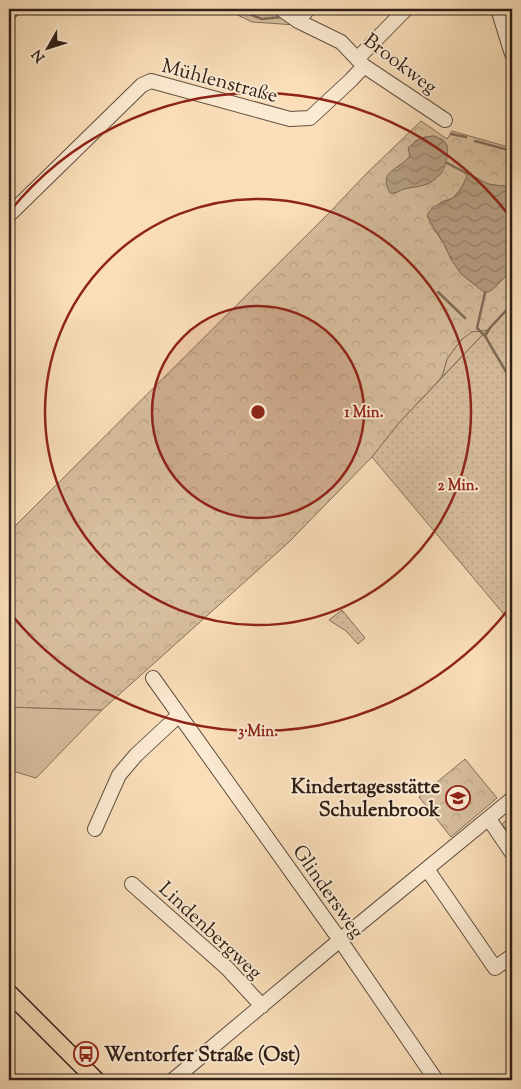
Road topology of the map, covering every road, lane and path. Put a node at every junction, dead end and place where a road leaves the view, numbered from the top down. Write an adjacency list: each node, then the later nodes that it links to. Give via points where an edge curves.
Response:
1 (12, 9): 6 (street)
2 (281, 9): 7 (street, Brookweg)
3 (308, 9): 7 (street)
4 (406, 9): 9 (street)
5 (498, 9): 8 (street)
6 (9, 12)
7 (298, 21): 9 (street, Brookweg, via 341,42)
8 (512, 54)
9 (360, 63): 10 (street, Brookweg); 11 (street, Mühlenstraße, via 351,80 310,118 290,119 151,81 142,85)
10 (445, 120)
11 (9, 215)
12 (154, 678): 13 (street, Glindersweg)
13 (179, 715): 16 (street, via 136,755 120,775); 20 (street, Glindersweg)
14 (512, 799): 15 (street)
15 (489, 819): 17 (street); 18 (street)
16 (95, 829)
17 (512, 853)
18 (427, 869): 20 (street); 21 (street, via 495,968)
19 (132, 884): 23 (street, Lindenbergweg, via 227,968)
20 (340, 940): 23 (street); 26 (street, Glindersweg)
21 (512, 956)
22 (9, 993): 24 (main road)
23 (262, 1006): 25 (street)
24 (96, 1080)
25 (173, 1080)
26 (436, 1080)

